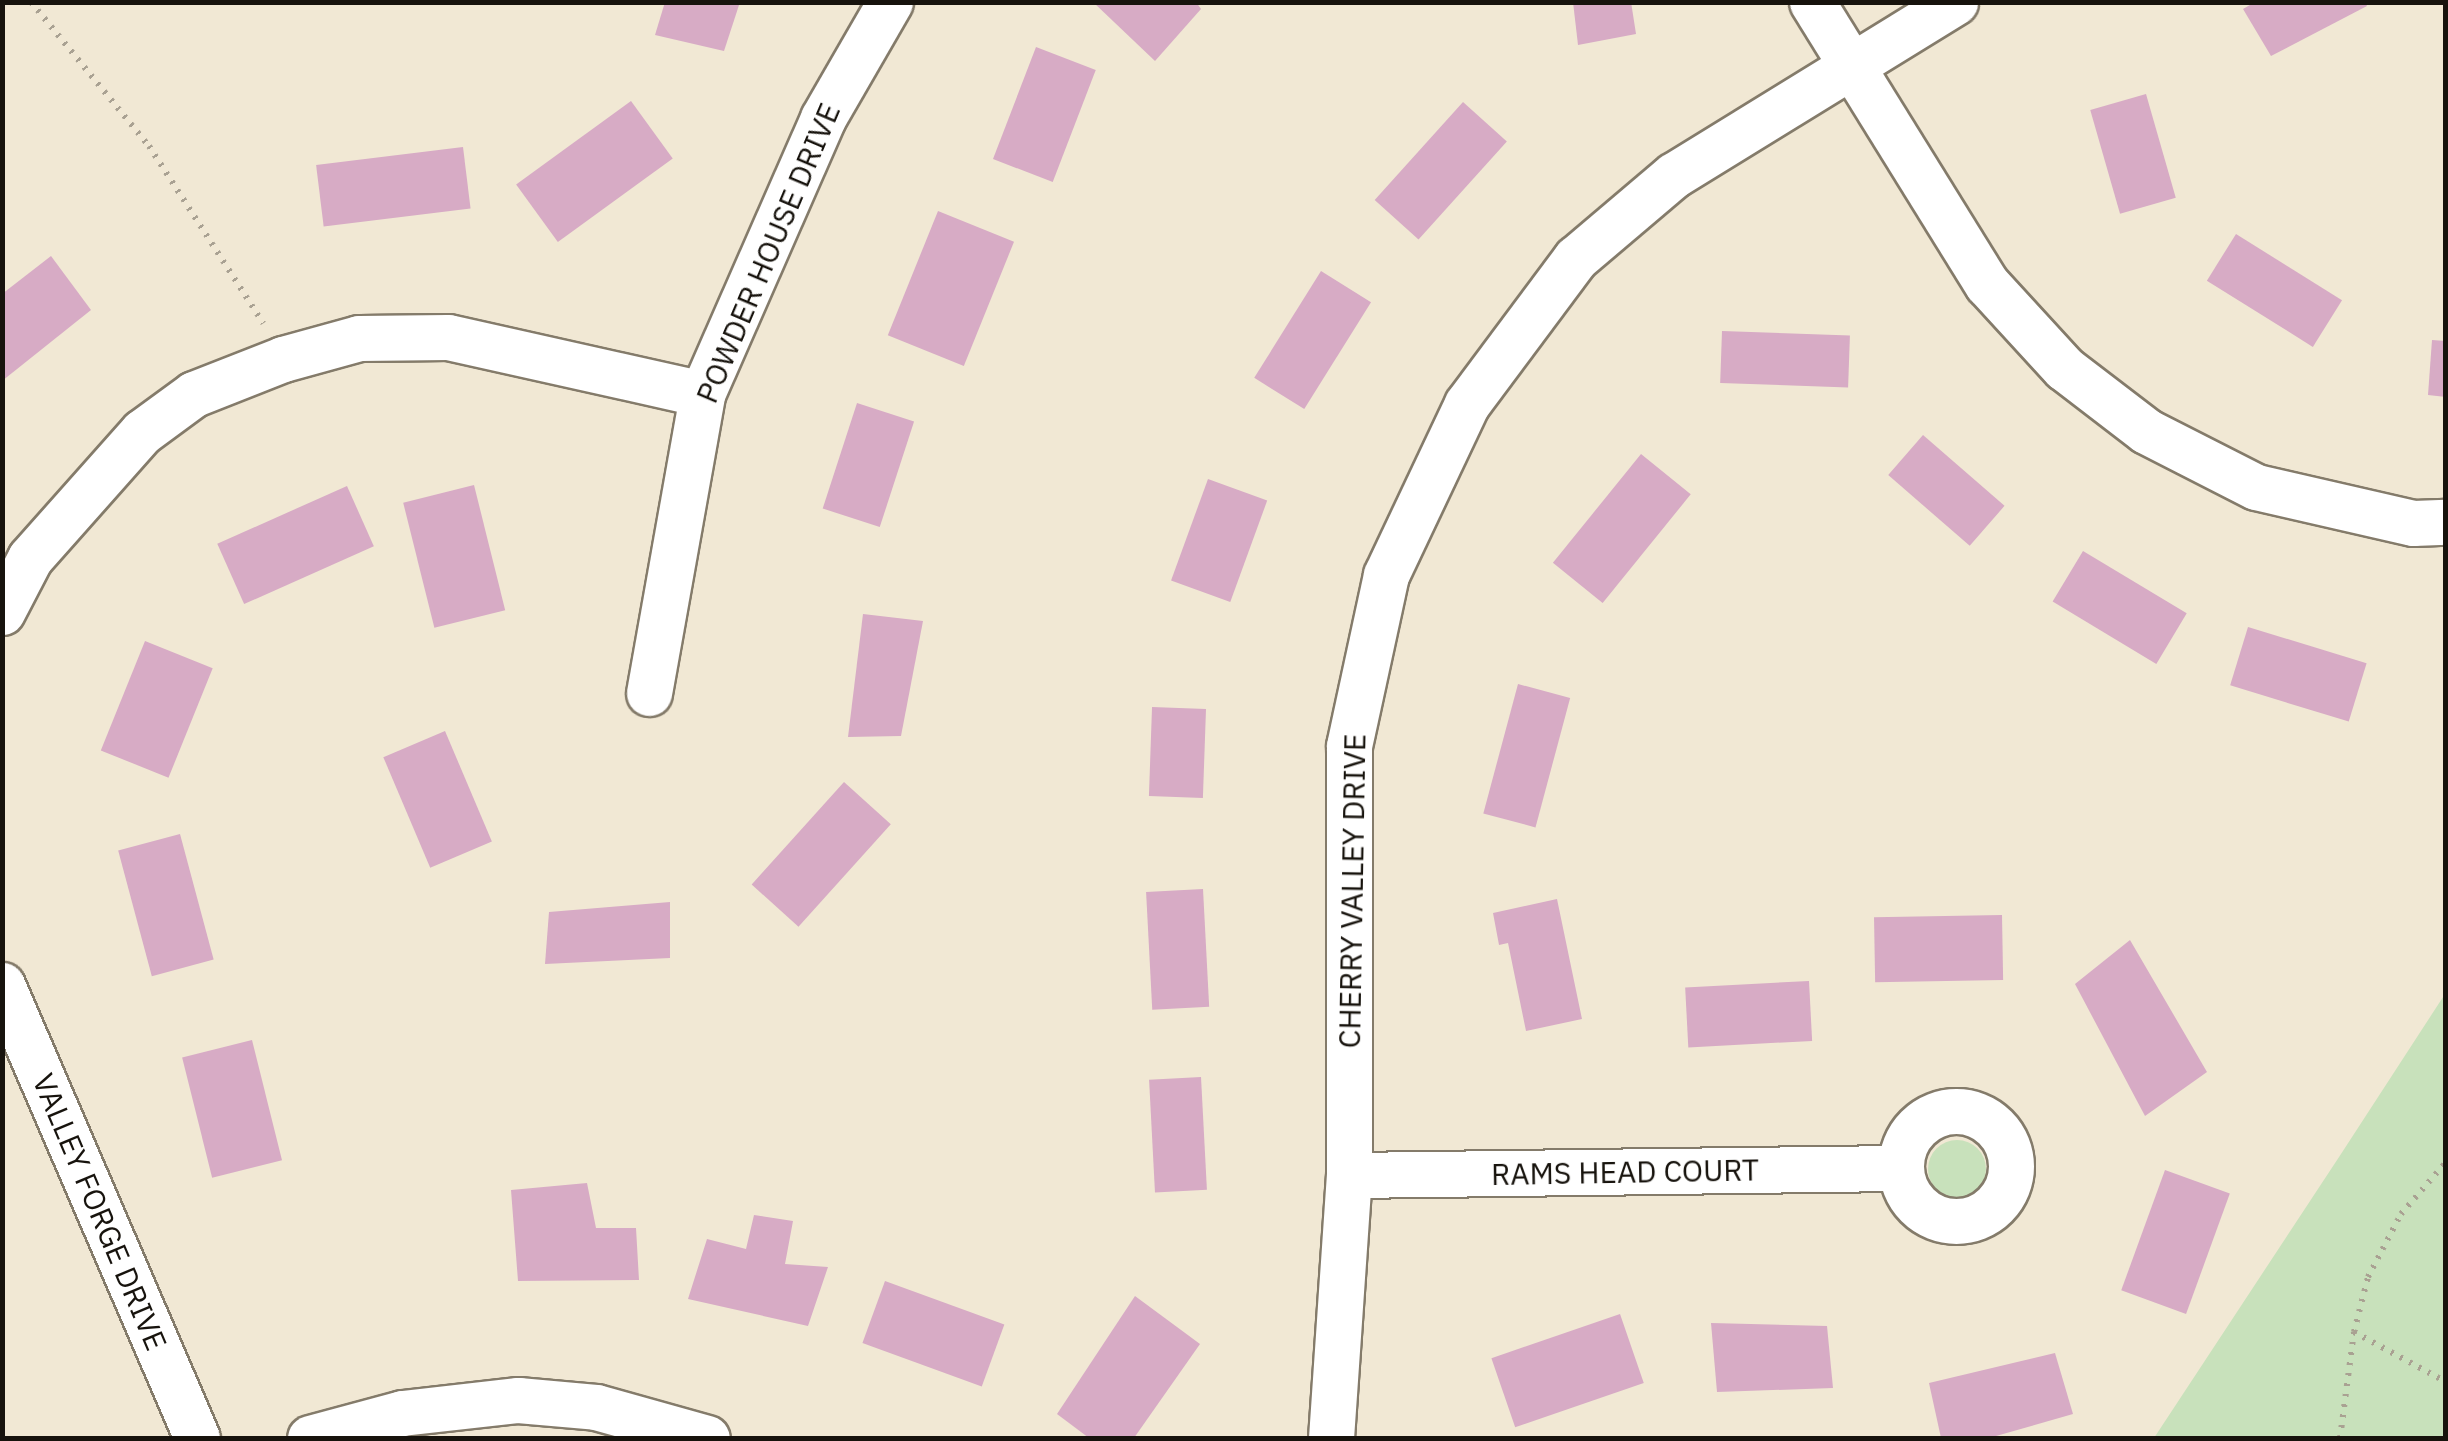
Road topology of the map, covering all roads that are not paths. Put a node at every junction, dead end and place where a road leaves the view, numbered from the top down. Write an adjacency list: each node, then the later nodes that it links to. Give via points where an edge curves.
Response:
1 (890, 2): 5 (street, POWDER HOUSE DRIVE, via 823,118)
2 (1812, 2): 4 (street)
3 (1955, 2): 4 (street, CHERRY VALLEY DRIVE)
4 (1850, 65): 6 (street, via 1987,284 2064,368 2132,421 2256,487 2413,523); 11 (street, CHERRY VALLEY DRIVE, via 1674,175 1576,258 1467,404 1386,575 1349,746)
5 (702, 394): 7 (street, via 448,336 359,338 283,359 194,394 142,432 30,558); 8 (street, POWDER HOUSE DRIVE)
6 (2446, 522)
7 (2, 612)
8 (649, 694)
9 (2, 985): 12 (street, VALLEY FORGE DRIVE)
10 (1901, 1168): 11 (street, RAMS HEAD COURT)
11 (1349, 1175): 15 (street, CHERRY VALLEY DRIVE)
12 (197, 1438)
13 (310, 1438): 14 (street, via 402,1413 518,1400 596,1406)
14 (707, 1438)
15 (1331, 1438)

